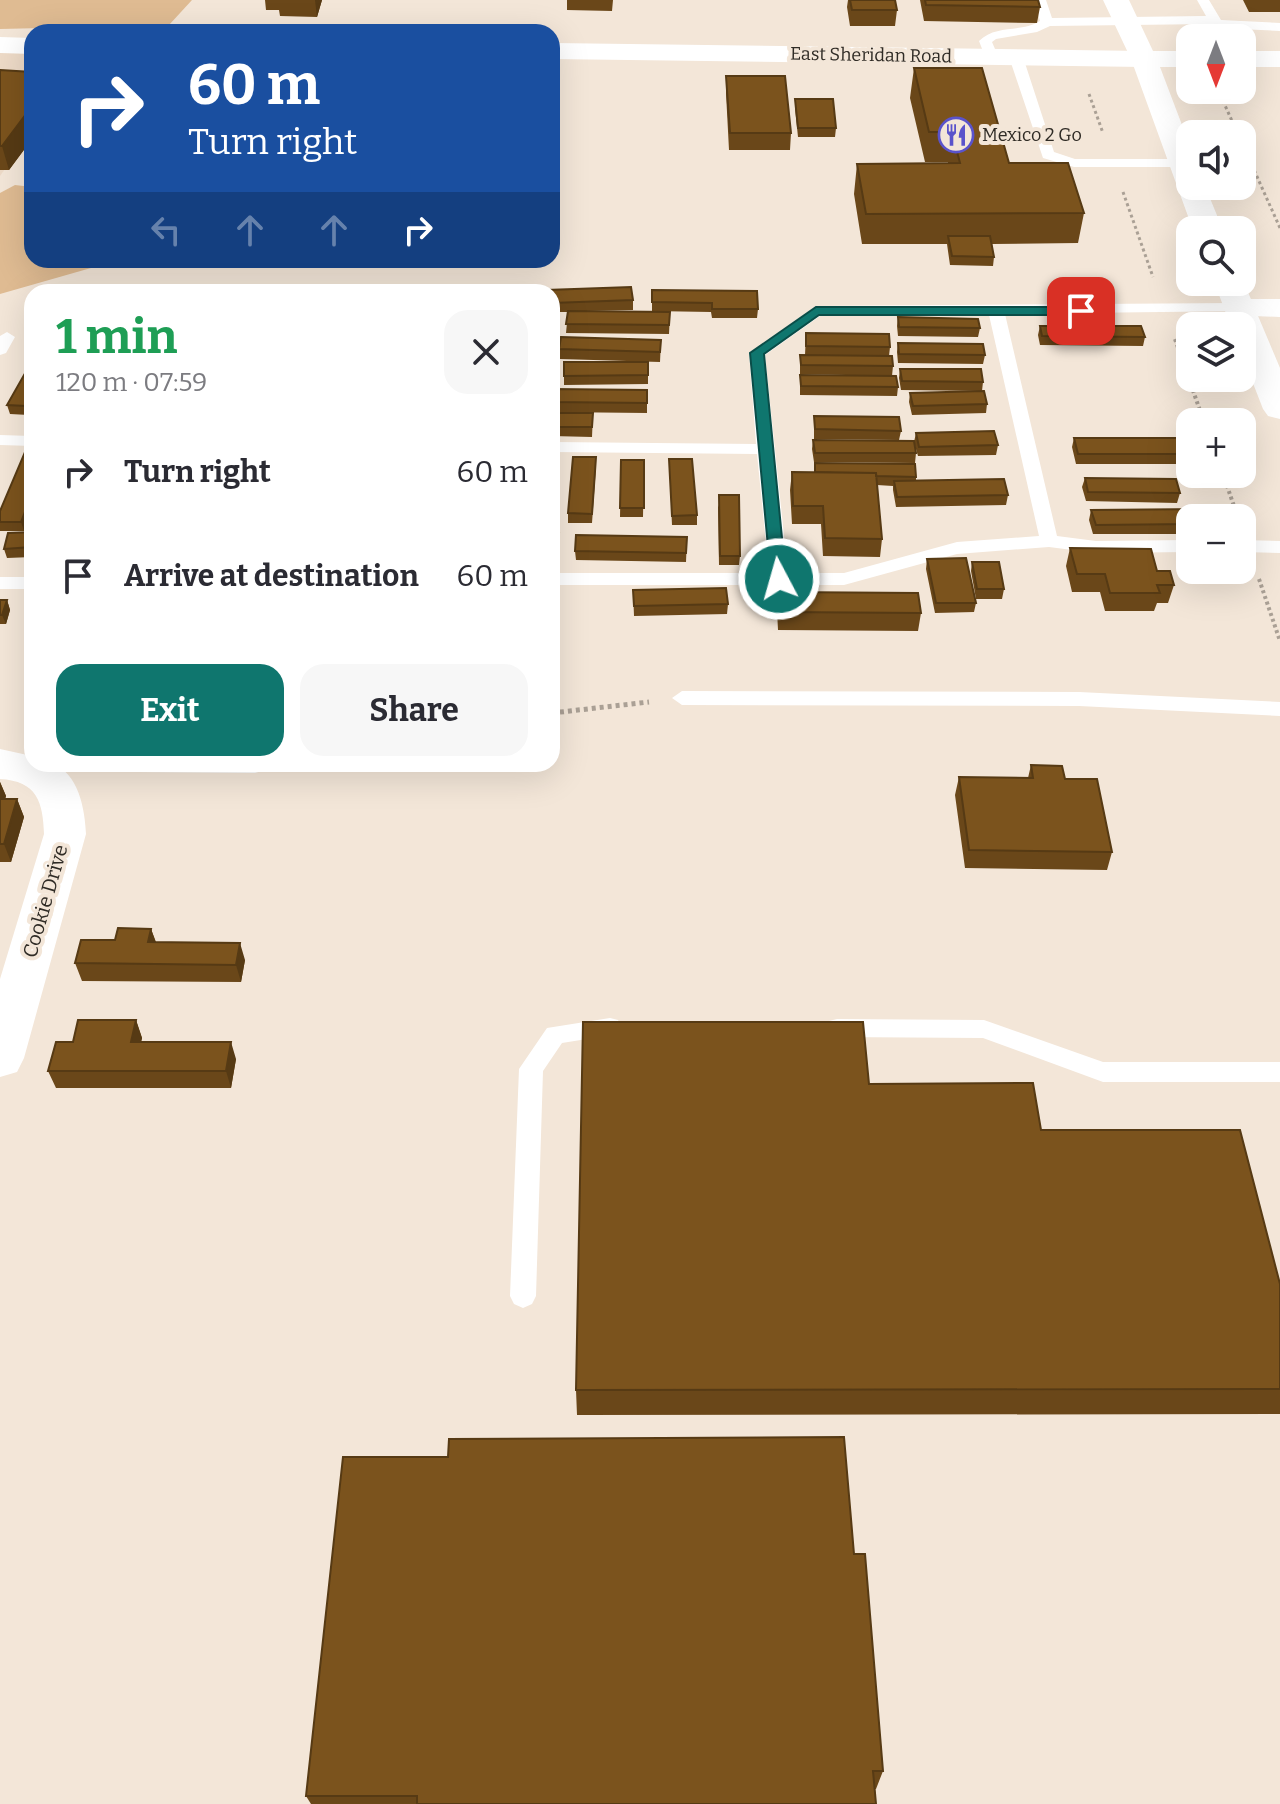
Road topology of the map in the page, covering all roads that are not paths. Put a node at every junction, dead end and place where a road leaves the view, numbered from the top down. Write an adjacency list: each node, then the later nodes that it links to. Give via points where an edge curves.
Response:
1 (1040, 0): 5 (lane)
2 (1203, 0): 4 (lane)
3 (1120, 9): 4 (lane); 5 (lane); 11 (street)
4 (1212, 20): 6 (lane, via 1230,26)
5 (1047, 22): 10 (lane, via 1040,29 991,35 985,41)
6 (1280, 27)
7 (0, 45): 8 (street)
8 (24, 46)
9 (560, 51): 10 (street, East Sheridan Road)
10 (1003, 56): 11 (street, East Sheridan Road); 16 (lane, via 1048,155)
11 (1144, 59): 12 (street, East Sheridan Road); 15 (street)
12 (1176, 59)
13 (1256, 59): 14 (street)
14 (1280, 59)
15 (1176, 148)
16 (1176, 176)
17 (1229, 296): 21 (lane, via 1165,310)
18 (1234, 296): 22 (street)
19 (1238, 296): 20 (street)
20 (1280, 308)
21 (996, 311): 26 (lane, via 816,311 757,353); 27 (lane)
22 (1280, 409)
23 (0, 440): 24 (lane)
24 (24, 441)
25 (560, 447): 26 (lane)
26 (765, 449): 32 (lane)
27 (1049, 541): 28 (lane, via 1096,547); 32 (lane, via 957,548 844,579)
28 (1176, 546)
29 (1256, 546): 30 (lane)
30 (1280, 547)
31 (560, 579): 32 (lane)
32 (779, 579)
33 (0, 583): 34 (lane)
34 (24, 583)
35 (682, 698): 36 (lane, via 1079,699)
36 (1280, 709)
37 (27, 772): 40 (street, Cookie Drive, via 46,780 64,804 65,834)
38 (635, 1027): 42 (lane, via 555,1035 531,1069)
39 (810, 1028): 41 (lane, via 984,1029 1103,1072)
40 (2, 1046)
41 (1280, 1072)
42 (523, 1296)

